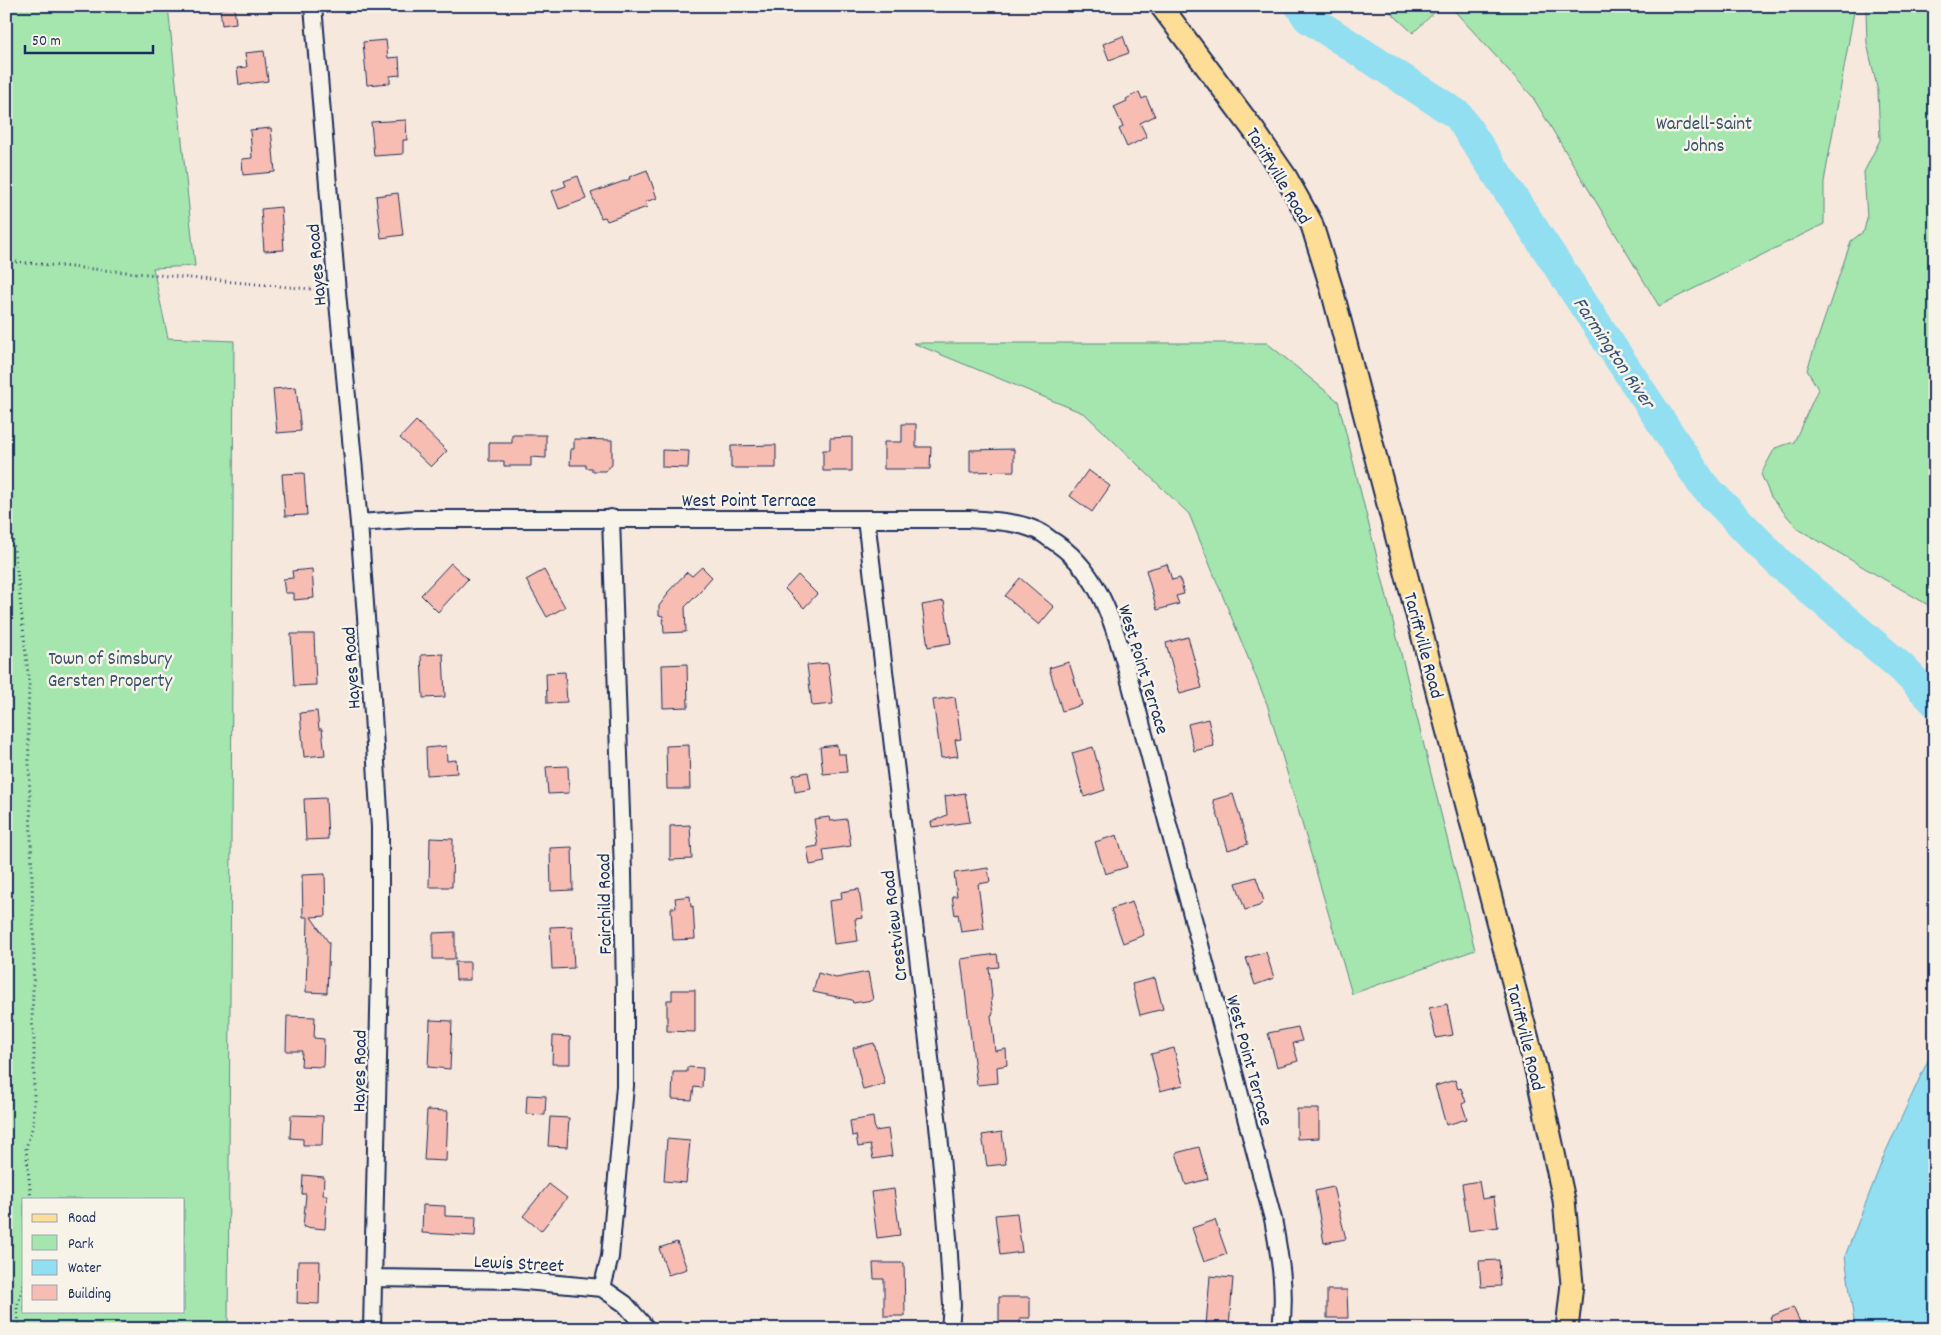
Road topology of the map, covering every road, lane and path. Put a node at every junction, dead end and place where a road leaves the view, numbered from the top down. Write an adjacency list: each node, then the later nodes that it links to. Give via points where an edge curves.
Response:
1 (313, 6): 4 (street, Hayes Road)
2 (1161, 6): 18 (main road, Tariffville Road, via 1250,124 1286,178 1314,230 1536,1070 1564,1200 1572,1284)
3 (6, 261): 4 (path)
4 (337, 292): 8 (street, Hayes Road)
5 (6, 496): 9 (path, via 29,683 34,956 34,1102 33,1125 26,1148)
6 (611, 518): 7 (street, West Point Terrace); 8 (street, West Point Terrace, via 416,519); 11 (street, Fairchild Road, via 623,872 625,1057 610,1257)
7 (866, 519): 16 (street, Crestview Road, via 938,1134 948,1238 952,1305); 17 (street, West Point Terrace, via 969,519 1034,529 1082,564 1099,591 1114,623 1273,1219 1283,1276)
8 (359, 523): 10 (street, Hayes Road, via 380,827)
9 (30, 1198)
10 (374, 1278): 11 (street, Lewis Street, via 514,1280); 14 (street, Hayes Road)
11 (602, 1288): 15 (street, Lewis Street, via 625,1304)
12 (22, 1289): 13 (path, via 17,1308)
13 (18, 1329)
14 (372, 1329)
15 (647, 1329)
16 (950, 1329)
17 (1281, 1329)
18 (1567, 1329)

